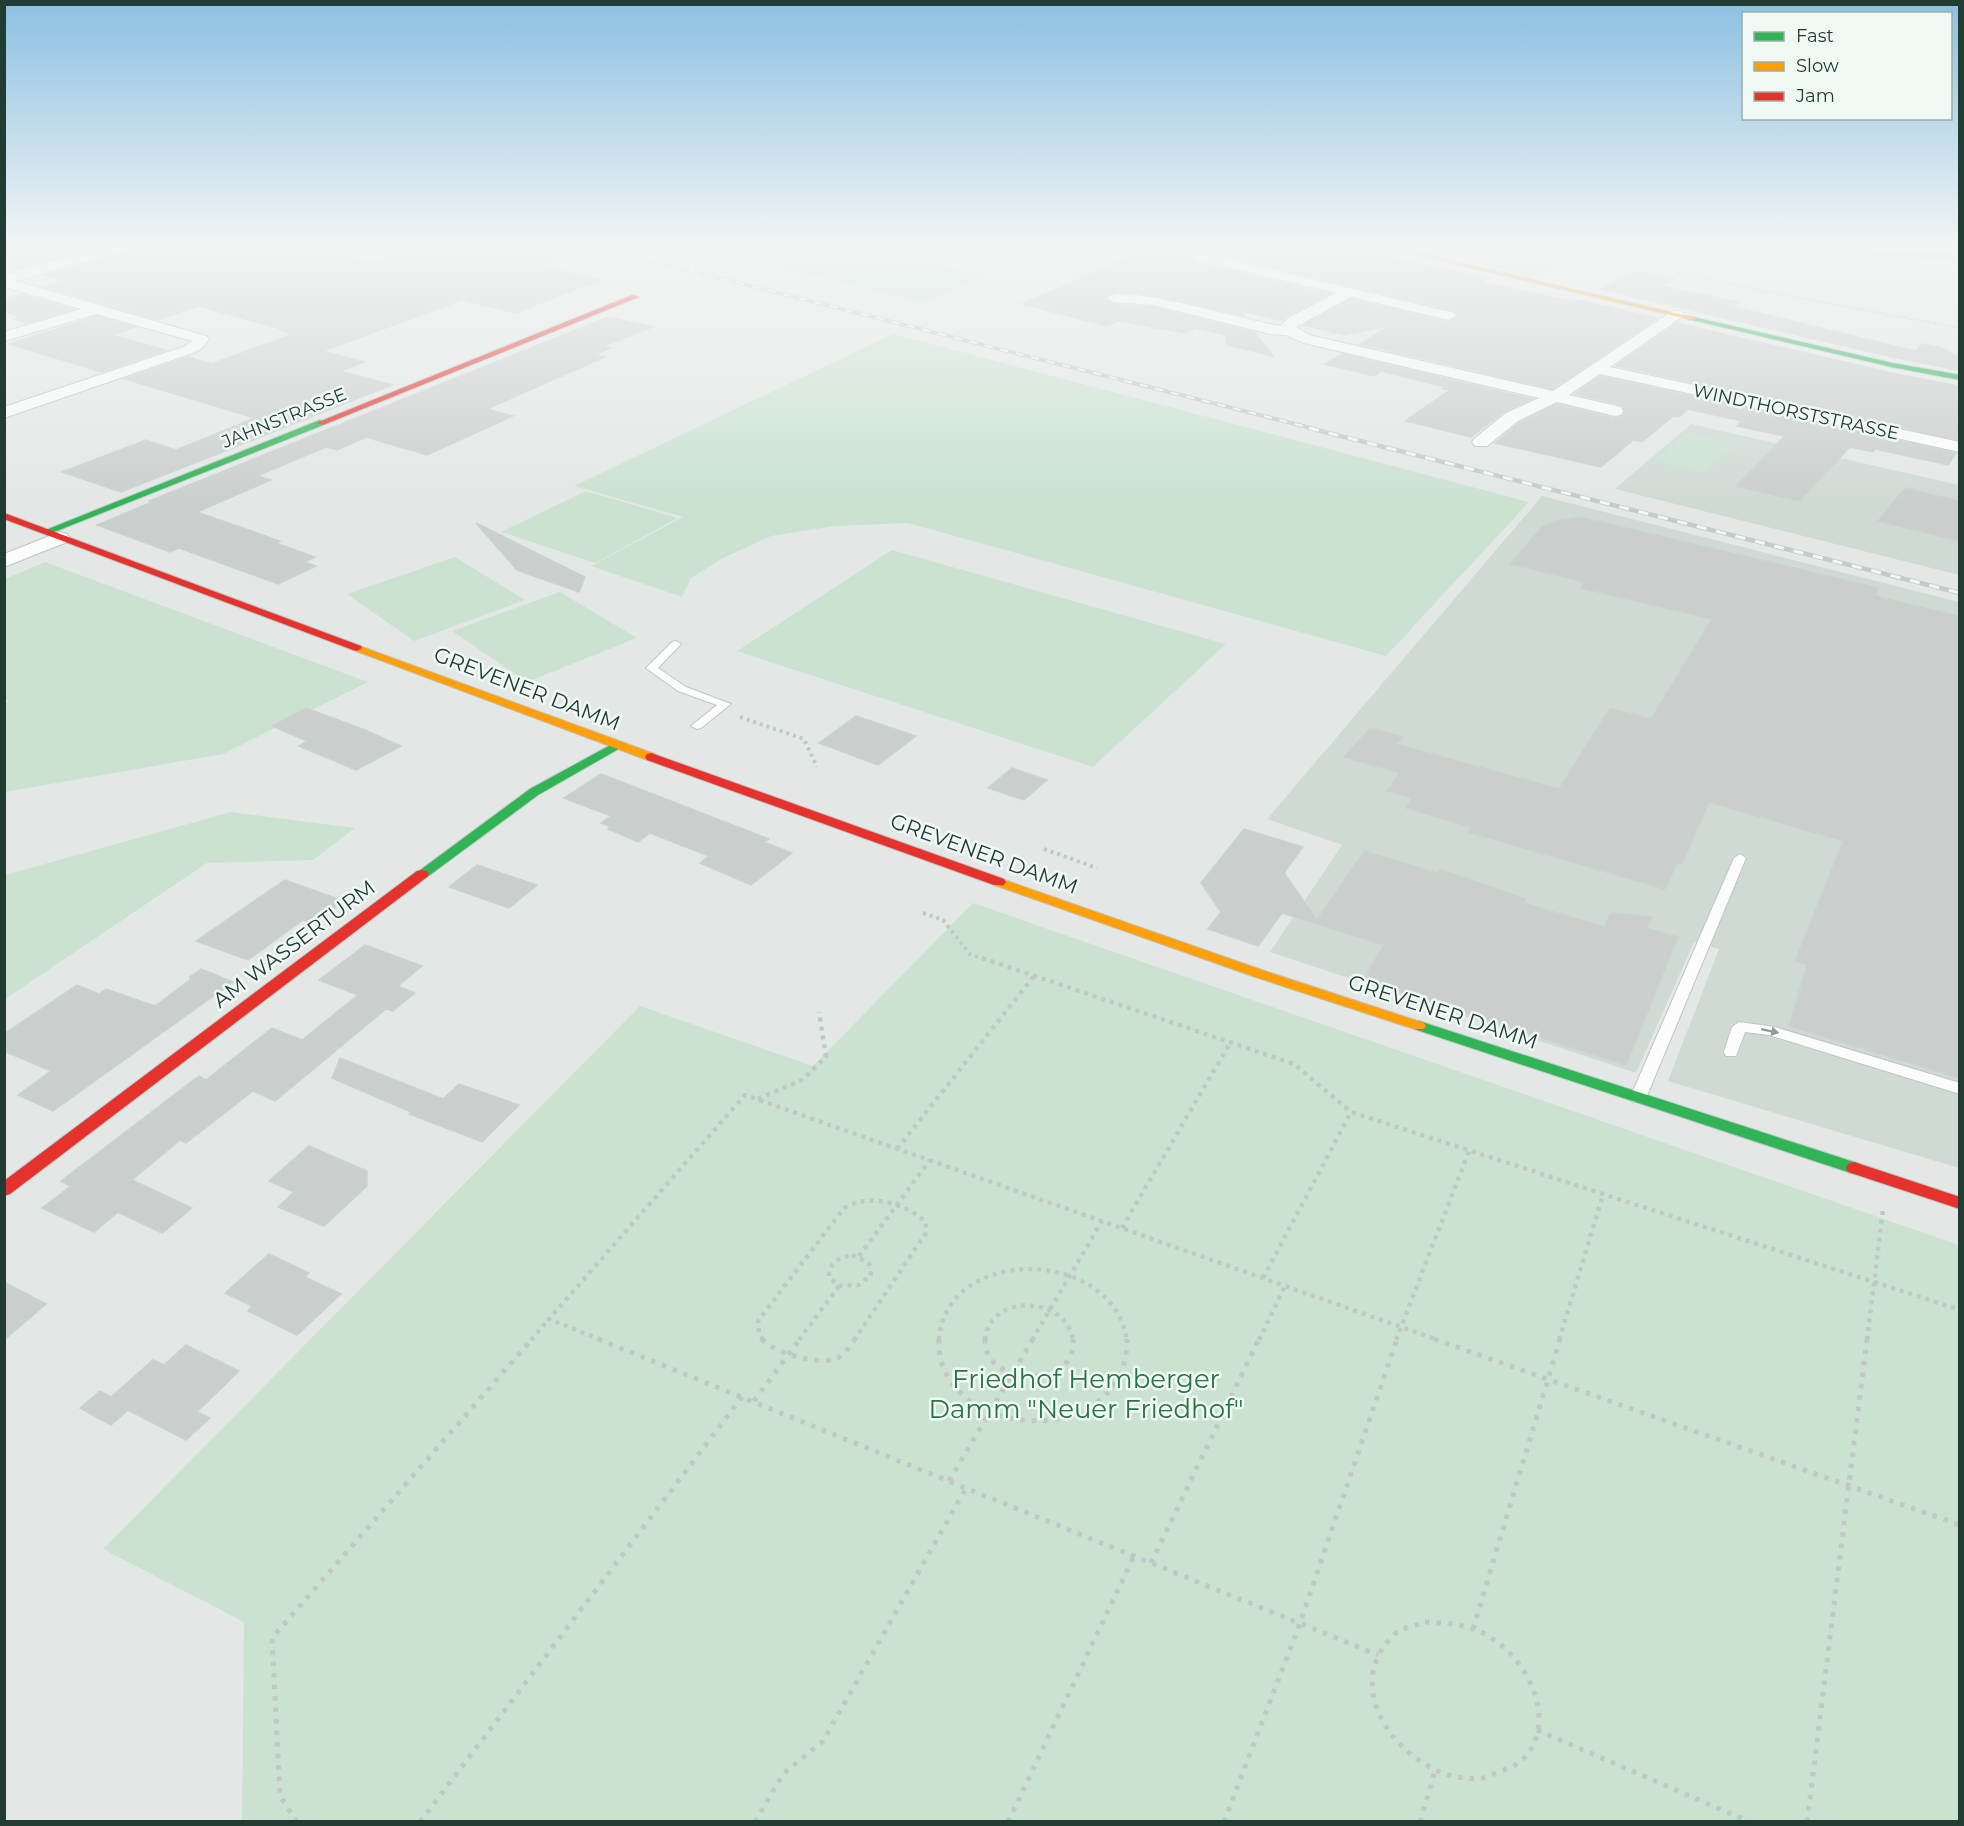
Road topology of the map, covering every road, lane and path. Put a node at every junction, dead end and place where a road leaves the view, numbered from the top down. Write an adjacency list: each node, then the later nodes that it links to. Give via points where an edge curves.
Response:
1 (20, 332): 7 (street)
2 (177, 332): 12 (street, via 201,339 188,350)
3 (549, 332): 16 (street, JAHNSTRASSE)
4 (1292, 332): 10 (street)
5 (1651, 332): 8 (street)
6 (1754, 332): 9 (street)
7 (4, 337)
8 (1598, 369): 10 (street); 14 (street, WINDTHORSTSTRASSE)
9 (1959, 378)
10 (1557, 396): 11 (street); 13 (street, via 1512,417)
11 (1615, 411)
12 (4, 413)
13 (1481, 442)
14 (1959, 447)
15 (4, 516): 16 (street, GREVENER DAMM)
16 (53, 535): 17 (street); 21 (street, GREVENER DAMM)
17 (4, 561)
18 (676, 644): 19 (lane, via 651,668 682,688 725,704)
19 (718, 709): 20 (lane); 22 (path, via 804,739)
20 (697, 726)
21 (618, 745): 32 (street, GREVENER DAMM, via 1260,974); 39 (street, AM WASSERTURM, via 534,792 473,835)
22 (817, 767)
23 (1044, 849): 25 (path)
24 (1740, 858): 32 (lane)
25 (1097, 868)
26 (923, 913): 27 (path, via 943,920 970,954)
27 (1034, 976): 29 (path); 35 (path)
28 (819, 1012): 33 (path, via 826,1057 801,1080)
29 (1230, 1043): 34 (path, via 1294,1064); 44 (path)
30 (1731, 1052): 31 (lane, one-way to 31, via 1739,1027 1770,1030)
31 (1959, 1089)
32 (1638, 1098): 38 (street, GREVENER DAMM)
33 (758, 1099): 35 (path); 53 (path, via 745,1095)
34 (1351, 1113): 36 (path); 47 (path)
35 (897, 1149): 37 (path)
36 (1469, 1151): 40 (path); 54 (path)
37 (930, 1160): 42 (path); 43 (path)
38 (1886, 1180): 41 (street, GREVENER DAMM); 48 (path)
39 (4, 1190)
40 (1603, 1195): 48 (path); 57 (path)
41 (1959, 1203)
42 (897, 1205): 45 (path); 55 (path, via 869,1199 844,1208 758,1321 758,1332 766,1343); 55 (path, via 918,1214 926,1222 926,1233 846,1352 836,1359 819,1360)
43 (1102, 1221): 44 (path); 46 (path)
44 (1122, 1228): 47 (path)
45 (859, 1256): 49 (path, via 843,1256 831,1265 829,1277); 49 (path, via 871,1265 870,1278 856,1287)
46 (1070, 1275): 51 (path); 60 (path, via 1034,1268 998,1273 967,1288 946,1312 937,1339 942,1368 960,1394); 60 (path, via 1101,1292 1122,1317 1129,1346 1122,1376 1100,1401 1066,1418 1028,1422)
47 (1263, 1278): 50 (path)
48 (1874, 1283): 52 (path); 62 (path)
49 (838, 1286): 55 (path)
50 (1285, 1286): 54 (path); 66 (path)
51 (1050, 1309): 56 (path); 56 (path, via 1065,1319 1073,1333 1074,1349 1066,1363 1051,1373 1032,1377); 56 (path, via 1016,1306 1000,1312 989,1323 985,1347 999,1367)
52 (1959, 1310)
53 (549, 1319): 58 (path); 72 (path, via 272,1638 280,1796)
54 (1401, 1327): 57 (path); 67 (path)
55 (789, 1353): 59 (path)
56 (1012, 1374): 60 (path)
57 (1548, 1380): 62 (path); 68 (path)
58 (742, 1397): 59 (path); 73 (path)
59 (754, 1402): 61 (path)
60 (989, 1413): 61 (path)
61 (949, 1481): 63 (path)
62 (1848, 1486): 64 (path); 79 (path)
63 (966, 1488): 65 (path); 74 (path, via 824,1741 783,1774)
64 (1959, 1525)
65 (1134, 1556): 66 (path); 75 (path)
66 (1151, 1563): 67 (path)
67 (1300, 1623): 69 (path); 76 (path)
68 (1473, 1629): 69 (path, via 1457,1623 1425,1622 1397,1633); 70 (path, via 1489,1636 1516,1658 1534,1688 1540,1720)
69 (1378, 1654): 71 (path, via 1371,1685 1379,1719 1402,1749)
70 (1537, 1730): 71 (path, via 1533,1745 1518,1765 1494,1777 1465,1780); 78 (path)
71 (1435, 1771): 77 (path)
72 (297, 1821)
73 (420, 1821)
74 (755, 1821)
75 (1008, 1821)
76 (1224, 1821)
77 (1420, 1821)
78 (1750, 1821)
79 (1807, 1821)

